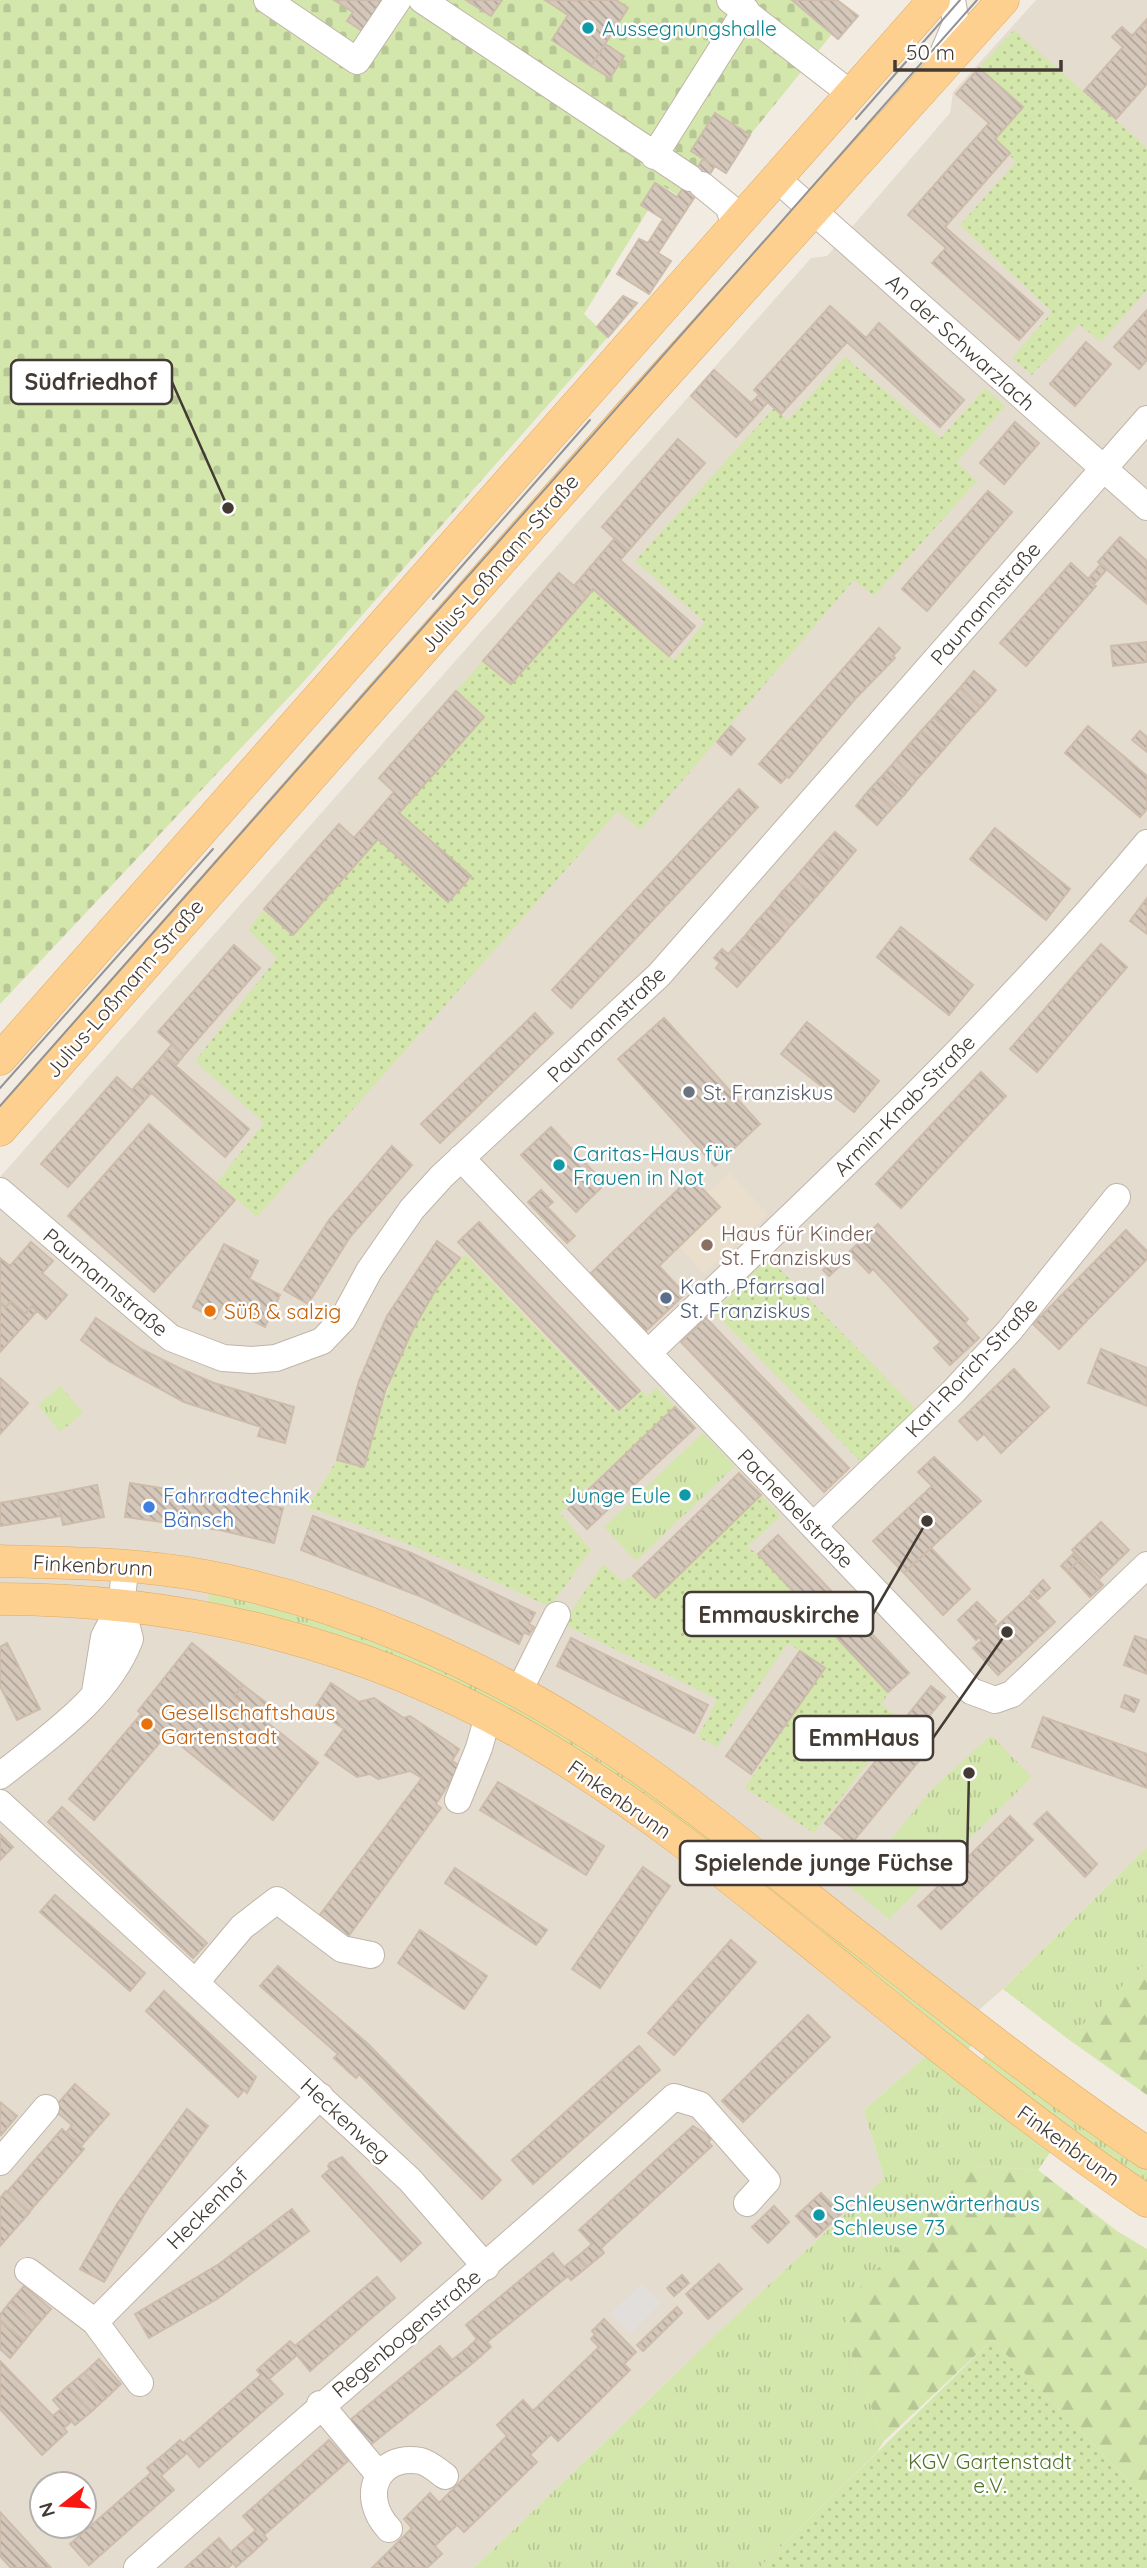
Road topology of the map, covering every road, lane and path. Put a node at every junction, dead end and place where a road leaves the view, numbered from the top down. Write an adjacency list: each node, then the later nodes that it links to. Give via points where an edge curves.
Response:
1 (267, 0): 2 (street, via 357,61)
2 (398, 0)
3 (422, 0): 9 (street)
4 (1003, 0): 7 (main road, Julius-Loßmann-Straße)
5 (934, 2): 7 (street, via 956,23); 8 (main road)
6 (738, 5): 8 (street); 9 (street)
7 (929, 84): 11 (main road, Julius-Loßmann-Straße)
8 (851, 94): 10 (main road)
9 (654, 156): 12 (street, via 729,207)
10 (776, 178): 11 (street, An der Schwarzlach); 12 (main road)
11 (814, 212): 14 (street, An der Schwarzlach); 18 (main road, Julius-Loßmann-Straße, via 629,415)
12 (734, 225): 17 (main road)
13 (1147, 419): 14 (street, Paumannstraße)
14 (1103, 468): 15 (street, An der Schwarzlach); 19 (street, Paumannstraße, via 659,975)
15 (1147, 506)
16 (1147, 843): 22 (street, Armin-Knab-Straße, via 978,1032)
17 (0, 1059)
18 (0, 1130)
19 (461, 1158): 20 (street, Paumannstraße, via 412,1209 343,1319 322,1341 276,1358 223,1358 172,1338); 22 (street, Pachelbelstraße)
20 (0, 1191)
21 (1117, 1197): 23 (street, Karl-Rorich-Straße, via 971,1373)
22 (648, 1353): 23 (street, Pachelbelstraße)
23 (813, 1526): 25 (street, Pachelbelstraße, via 971,1691 995,1700 1012,1694)
24 (0, 1561): 26 (main road, Finkenbrunn)
25 (1147, 1564)
26 (126, 1566): 28 (street); 30 (main road, Finkenbrunn, via 206,1576 333,1611 434,1651)
27 (0, 1599): 28 (main road, Finkenbrunn)
28 (121, 1604): 31 (main road, Finkenbrunn, via 223,1620 304,1641 412,1680); 32 (street, via 130,1639 117,1667 81,1711)
29 (557, 1615): 30 (street)
30 (518, 1693): 39 (main road, Finkenbrunn, via 595,1737 671,1791 988,2039)
31 (488, 1716): 33 (street); 41 (main road, Finkenbrunn, via 559,1756 650,1818 975,2075)
32 (0, 1776)
33 (458, 1800)
34 (0, 1803): 36 (street, Heckenweg)
35 (372, 1955): 36 (street, via 342,1949 277,1900 242,1927)
36 (197, 1982): 37 (street, Heckenweg)
37 (320, 2096): 43 (street, Heckenweg, via 410,2180); 45 (street, Heckenhof)
38 (46, 2108): 40 (street)
39 (1147, 2153)
40 (1, 2160)
41 (1147, 2201)
42 (747, 2203): 43 (street, Regenbogenstraße, via 767,2181 700,2105 674,2097)
43 (486, 2267): 47 (street, Regenbogenstraße)
44 (28, 2271): 45 (street)
45 (95, 2322): 46 (street)
46 (140, 2383)
47 (320, 2404): 48 (street); 51 (street, Regenbogenstraße)
48 (379, 2475): 49 (street, via 399,2461 423,2461); 50 (street, via 371,2496 376,2515)
49 (444, 2476)
50 (389, 2529)
51 (137, 2568)

